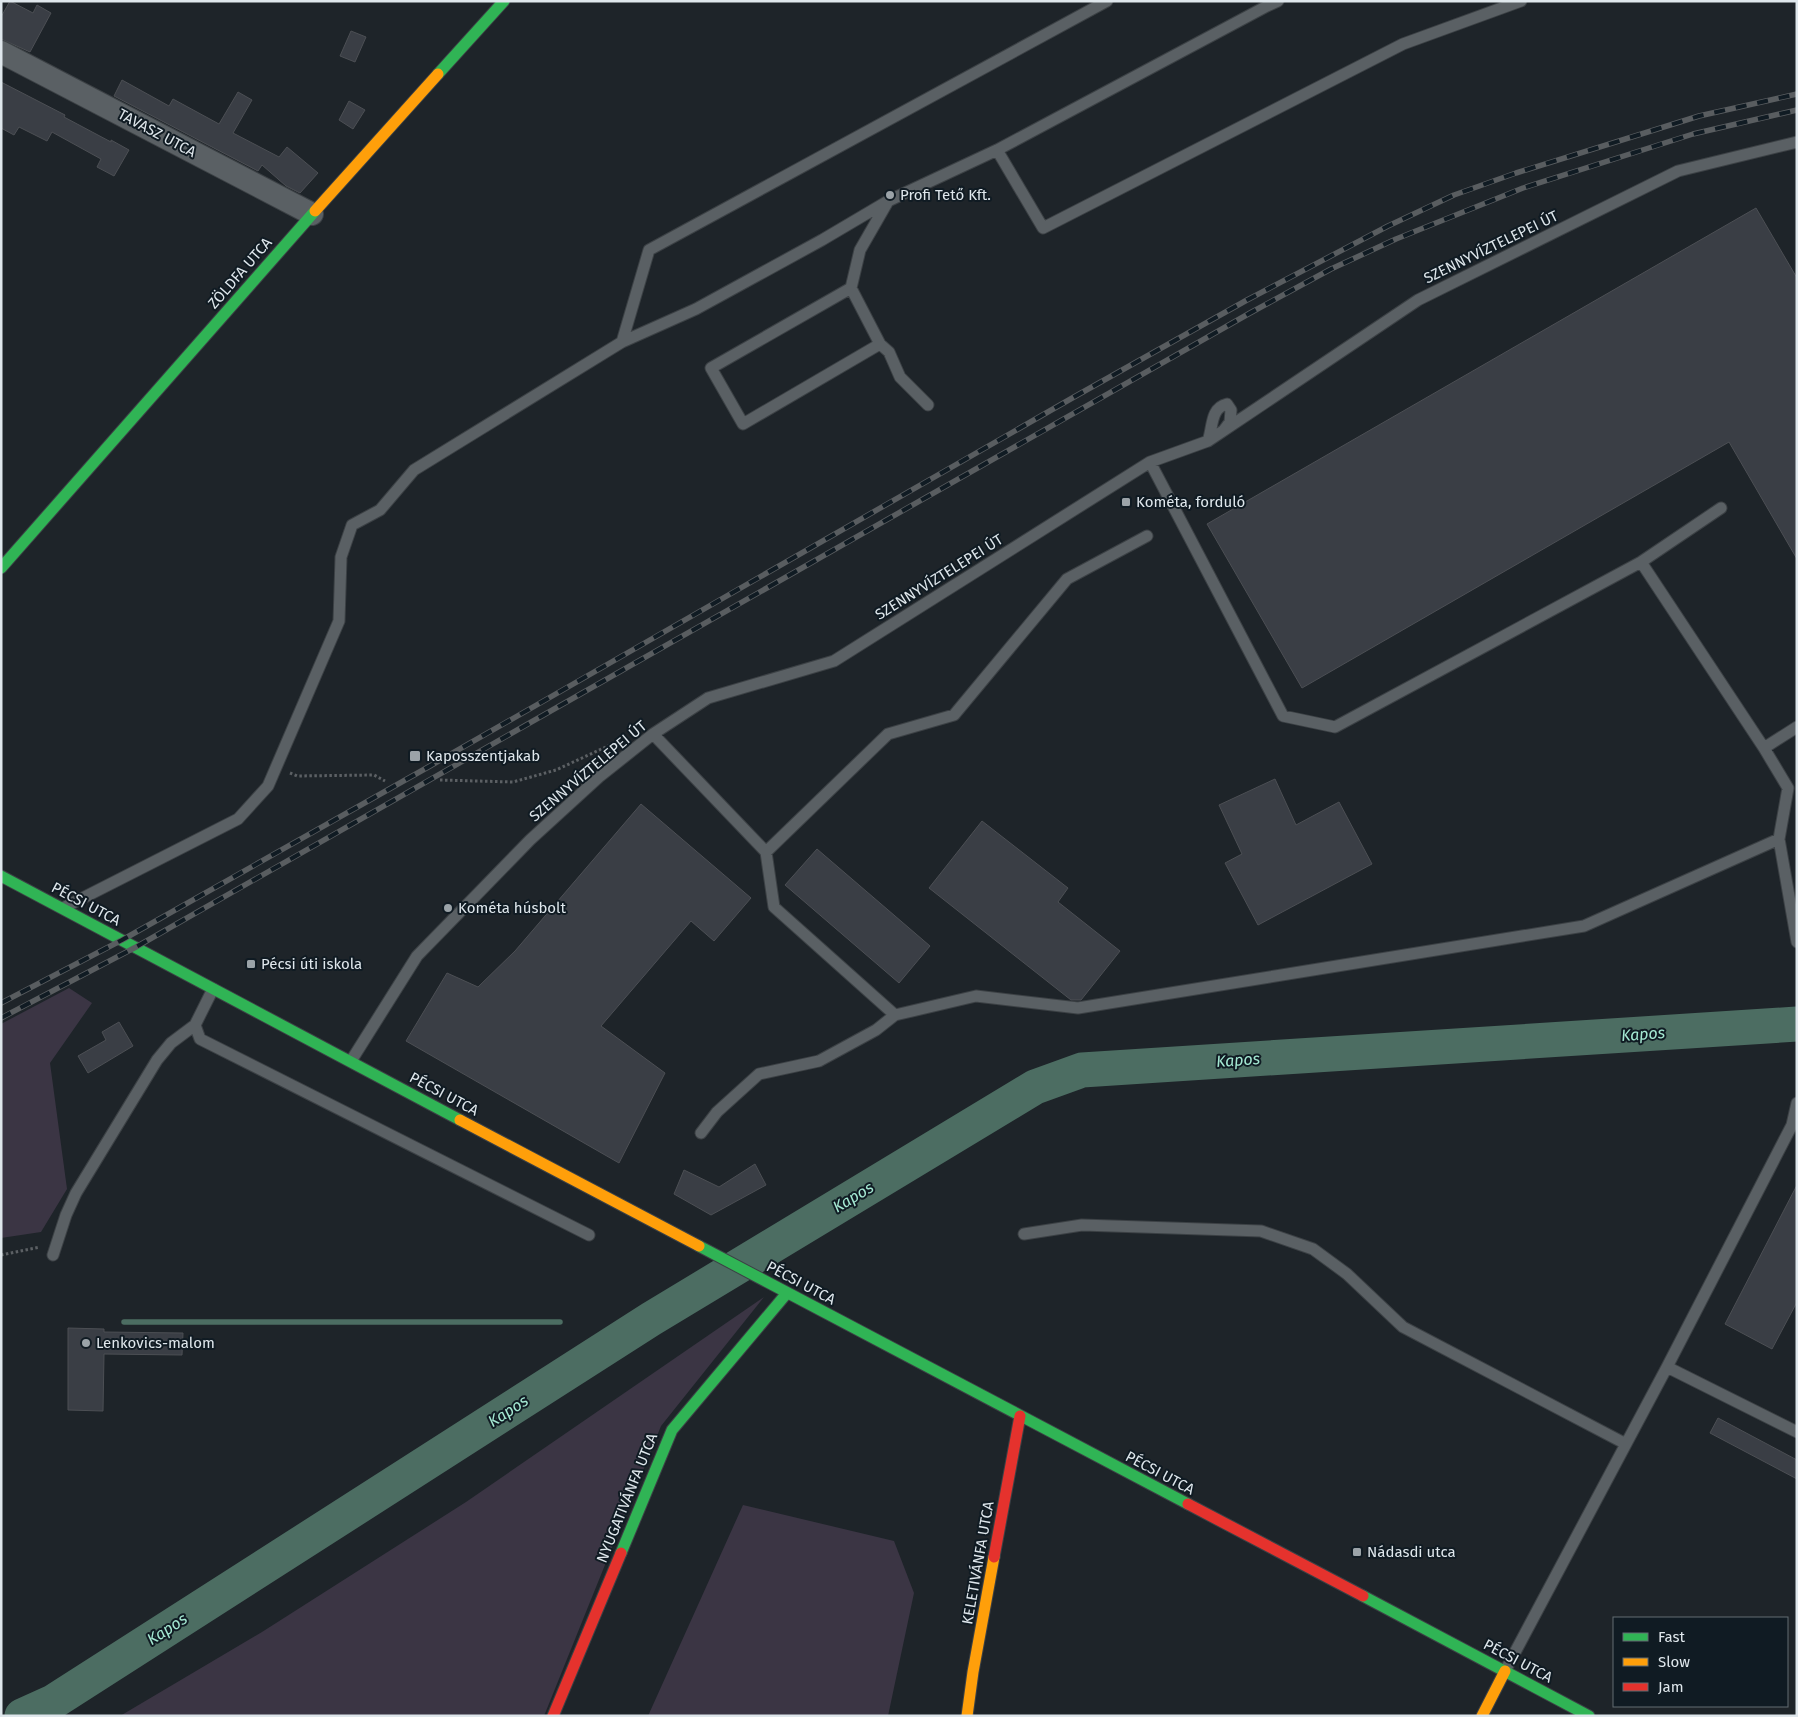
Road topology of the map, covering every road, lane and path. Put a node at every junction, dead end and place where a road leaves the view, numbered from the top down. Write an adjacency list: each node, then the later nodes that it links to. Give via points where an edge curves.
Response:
1 (504, 1): 9 (street, ZÖLDFA UTCA)
2 (1106, 1): 11 (lane, via 649,250)
3 (1278, 1): 7 (lane)
4 (1521, 1): 7 (lane, via 1403,44 1043,228)
5 (1, 52): 9 (street, TAVASZ UTCA)
6 (1797, 142): 14 (lane, SZENNYVÍZTELEPEI ÚT, via 1678,171 1418,300)
7 (997, 150): 8 (lane)
8 (888, 201): 10 (lane, via 860,250); 11 (lane, via 696,309)
9 (312, 214): 20 (street, ZÖLDFA UTCA)
10 (851, 288): 12 (lane); 12 (lane, via 711,368 744,424)
11 (622, 342): 24 (lane, via 414,470 380,510 352,525 341,557 339,621)
12 (880, 344): 13 (lane, via 889,352 900,377)
13 (928, 405)
14 (1223, 431): 15 (lane, SZENNYVÍZTELEPEI ÚT); 15 (lane, via 1230,422 1231,410 1227,404 1215,412)
15 (1208, 441): 16 (lane)
16 (1150, 462): 19 (lane, via 1283,716 1335,727); 22 (lane, SZENNYVÍZTELEPEI ÚT, via 834,661 708,698)
17 (1720, 508): 19 (lane)
18 (1147, 536): 28 (lane, via 1067,579 954,715 888,734)
19 (1641, 562): 23 (lane)
20 (1, 568)
21 (1797, 727): 23 (lane)
22 (653, 734): 25 (path, via 616,740 556,770 513,782); 28 (lane); 35 (lane, SZENNYVÍZTELEPEI ÚT, via 599,777 530,840 417,956)
23 (1764, 748): 27 (lane, via 1788,788)
24 (275, 768): 26 (path, via 297,776 374,775); 30 (lane, via 268,786 238,819)
25 (440, 780)
26 (384, 782)
27 (1779, 839): 31 (lane); 33 (lane, via 1584,926 1078,1008 976,996)
28 (766, 852): 33 (lane, via 774,907)
29 (1, 876): 30 (street, PÉCSI UTCA)
30 (62, 908): 32 (street, PÉCSI UTCA)
31 (1797, 942)
32 (213, 989): 34 (lane); 35 (street, PÉCSI UTCA)
33 (895, 1015): 38 (lane, via 876,1030 819,1061 759,1074 717,1112)
34 (195, 1025): 40 (lane, via 200,1039); 41 (lane, via 171,1043 157,1060 76,1193)
35 (351, 1062): 43 (street, PÉCSI UTCA)
36 (1797, 1103): 37 (lane)
37 (1794, 1126): 44 (lane)
38 (701, 1133)
39 (1024, 1234): 47 (lane, via 1082,1225 1262,1231 1313,1249 1347,1274 1403,1326)
40 (589, 1235)
41 (55, 1249): 42 (path)
42 (1, 1255)
43 (788, 1293): 45 (street, PÉCSI UTCA); 49 (street, NYUGATIVÁNFA UTCA, via 672,1430)
44 (1667, 1367): 46 (lane); 47 (lane)
45 (1020, 1416): 48 (street, PÉCSI UTCA); 50 (street, KELETIVÁNFA UTCA)
46 (1797, 1432)
47 (1626, 1444): 48 (lane)
48 (1505, 1672): 51 (street); 52 (street, PÉCSI UTCA)
49 (553, 1716)
50 (967, 1716)
51 (1482, 1716)
52 (1589, 1716)

